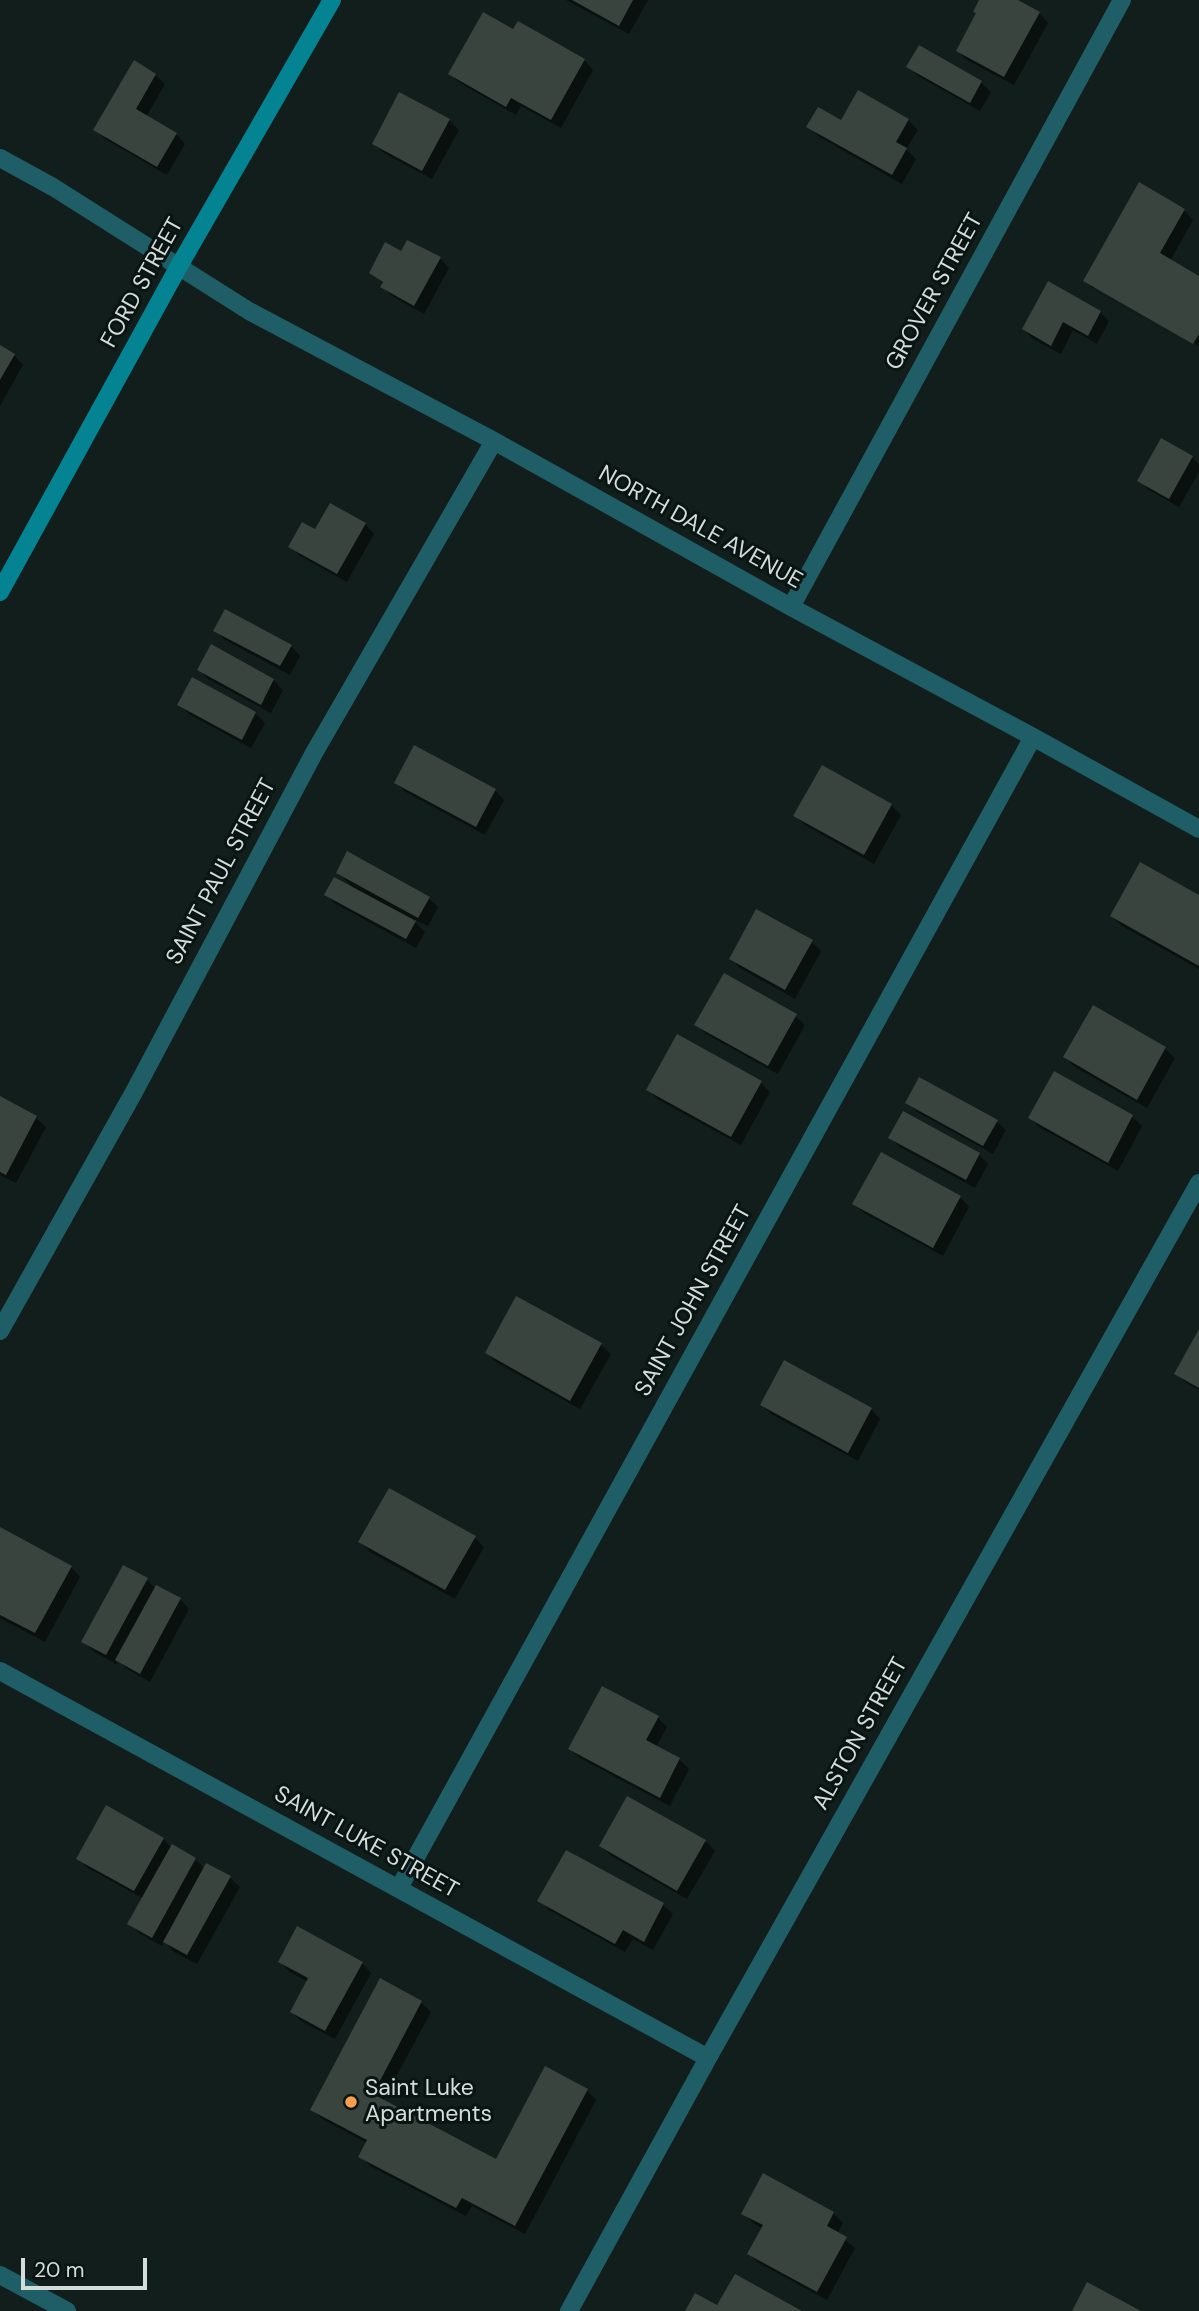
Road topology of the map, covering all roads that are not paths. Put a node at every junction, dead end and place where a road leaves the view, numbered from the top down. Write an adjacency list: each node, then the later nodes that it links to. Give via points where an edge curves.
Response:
1 (332, 0): 4 (main road, FORD STREET)
2 (1122, 0): 7 (street, GROVER STREET)
3 (0, 158): 4 (street, NORTH DALE AVENUE)
4 (179, 266): 5 (street, NORTH DALE AVENUE, via 249,310); 6 (main road, FORD STREET)
5 (494, 441): 7 (street, NORTH DALE AVENUE); 11 (street, SAINT PAUL STREET, via 314,753 134,1092)
6 (0, 592)
7 (791, 607): 8 (street, NORTH DALE AVENUE)
8 (1033, 737): 9 (street, NORTH DALE AVENUE); 13 (street, SAINT JOHN STREET)
9 (1199, 829)
10 (1199, 1183): 14 (street, ALSTON STREET)
11 (0, 1331)
12 (0, 1671): 13 (street, SAINT LUKE STREET)
13 (399, 1888): 14 (street, SAINT LUKE STREET)
14 (708, 2058): 17 (street, ALSTON STREET)
15 (0, 2275): 16 (street)
16 (67, 2311)
17 (569, 2311)

